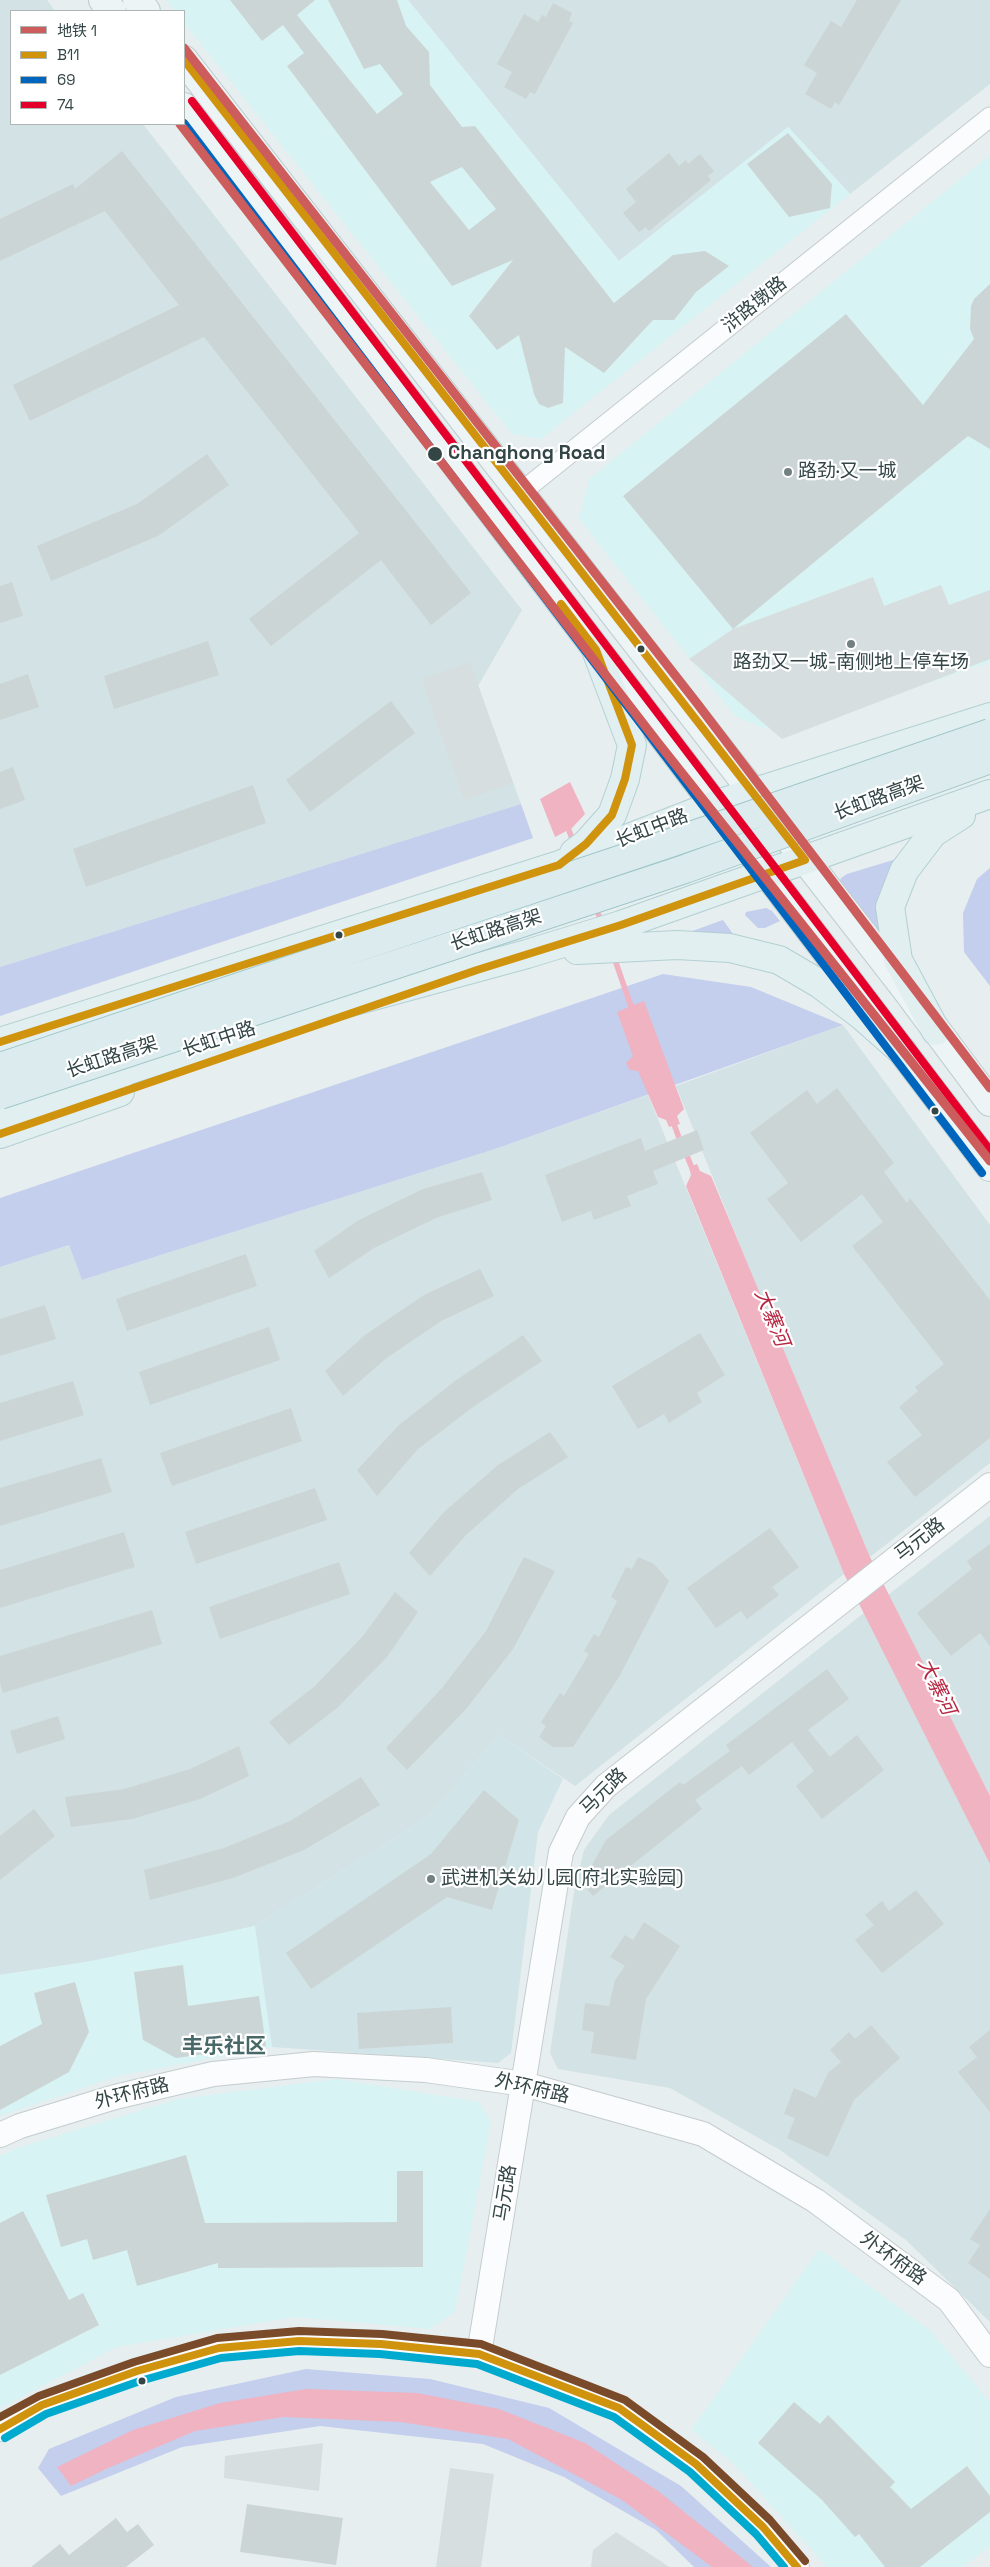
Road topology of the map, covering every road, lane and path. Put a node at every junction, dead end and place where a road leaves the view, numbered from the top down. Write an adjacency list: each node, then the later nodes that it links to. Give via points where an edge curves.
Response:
1 (103, 0): 3 (main road)
2 (137, 0): 4 (main road)
3 (111, 10)
4 (145, 10)
5 (185, 61): 8 (main road)
6 (185, 108): 9 (main road)
7 (990, 116): 8 (street, 浒路墩路)
8 (519, 494): 14 (main road)
9 (596, 650): 16 (main road); 18 (main road, via 632,746 612,815)
10 (990, 717): 13 (main road, 长虹中路)
11 (990, 733): 26 (highway, 长虹路高架, bridge)
12 (990, 759): 27 (highway, 长虹路高架, bridge, via 686,869)
13 (850, 761): 14 (main road, 长虹中路); 17 (main road)
14 (752, 792): 16 (main road, 长虹中路); 19 (main road)
15 (990, 795): 17 (main road); 23 (main road, via 933,833 904,871 890,907 898,960)
16 (714, 805): 18 (main road, 长虹中路); 20 (main road)
17 (878, 834): 19 (main road)
18 (587, 849): 24 (main road, via 559,865)
19 (805, 860): 20 (main road); 23 (main road)
20 (767, 874): 21 (main road); 25 (main road)
21 (626, 935): 22 (main road, 长虹中路); 25 (main road, via 677,945 730,948 779,960 820,984)
22 (527, 954): 29 (main road, 长虹中路, via 270,1024); 30 (main road)
23 (936, 1030): 28 (main road)
24 (0, 1042)
25 (903, 1052): 31 (main road)
26 (0, 1067)
27 (0, 1095)
28 (990, 1102)
29 (0, 1112)
30 (0, 1134)
31 (990, 1167)
32 (990, 1485): 33 (street, 马元路, via 606,1786 578,1817 561,1852)
33 (524, 2084): 34 (street, 外环府路, via 426,2070 305,2065 213,2074 115,2097); 35 (street, 马元路); 36 (street, 外环府路, via 703,2134 816,2201 949,2300)
34 (0, 2135)
35 (479, 2354): 37 (street, via 381,2344 299,2341 219,2348 42,2405); 38 (street, via 619,2408 696,2464 763,2527)
36 (990, 2355)
37 (0, 2429)
38 (797, 2567)

